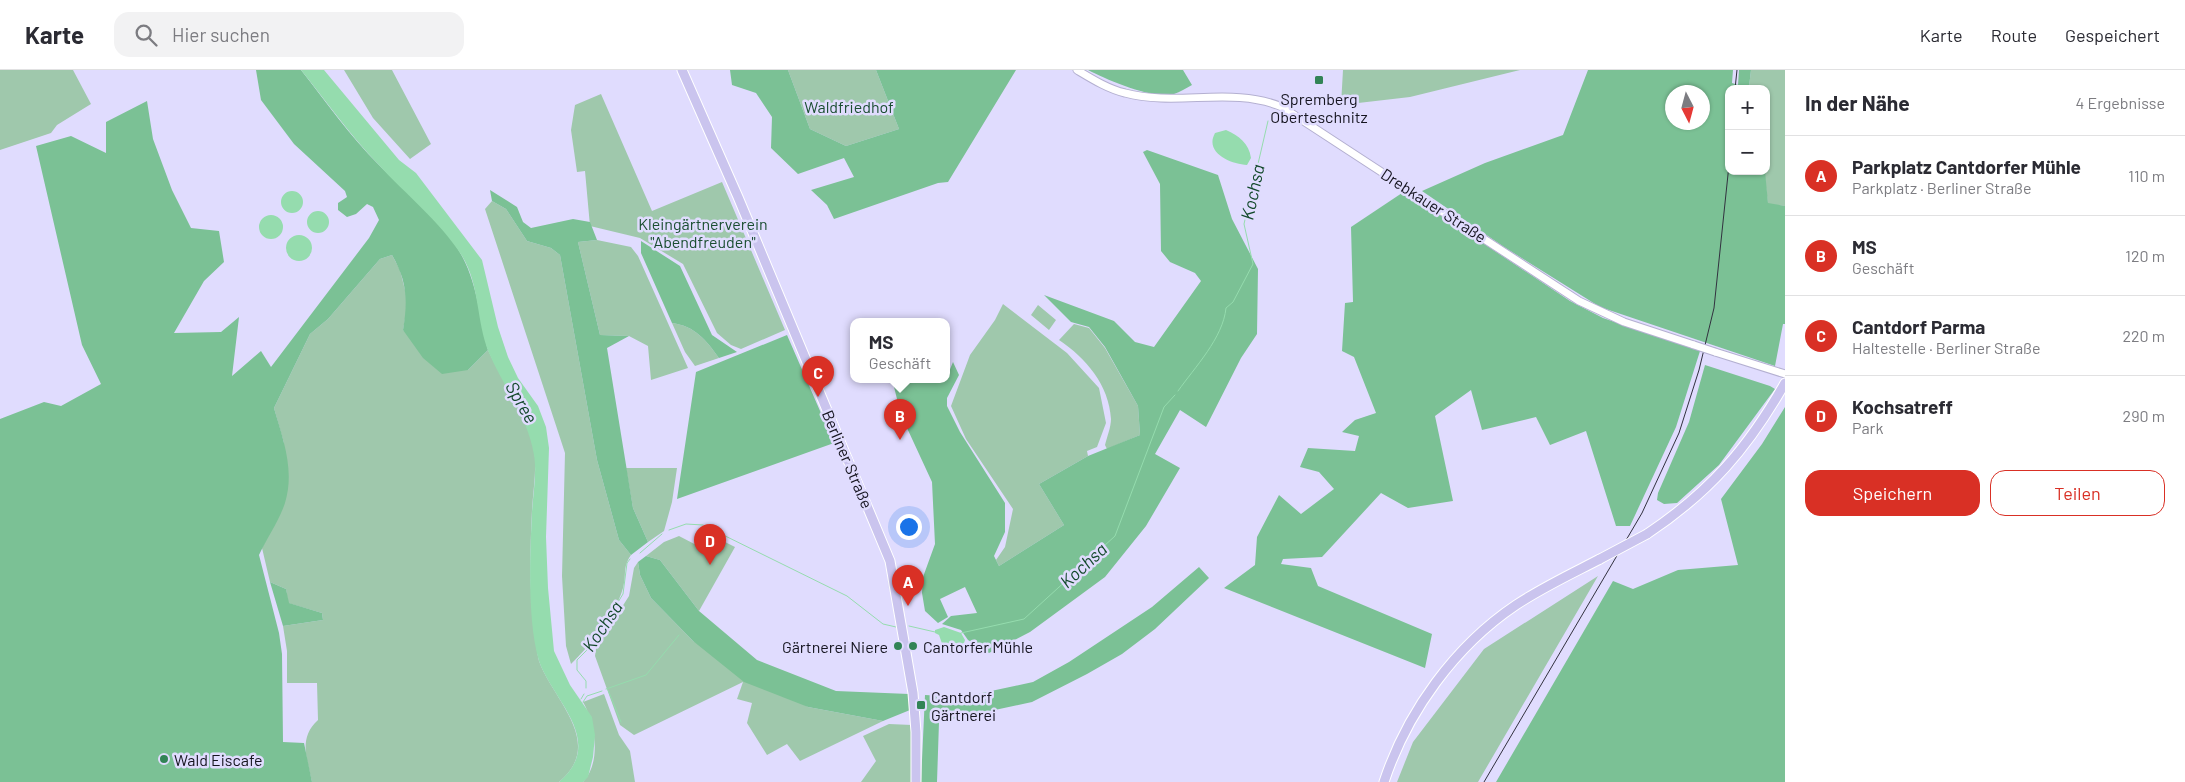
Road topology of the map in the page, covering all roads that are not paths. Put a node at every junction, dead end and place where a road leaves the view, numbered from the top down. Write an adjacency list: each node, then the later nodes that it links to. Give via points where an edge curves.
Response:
1 (682, 70): 5 (main road, Berliner Straße, via 890,561 913,693)
2 (1076, 70): 3 (street, Drebkauer Straße, bridge, via 1103,85 1142,96 1228,96 1282,107 1579,300 1624,322)
3 (1785, 374)
4 (1785, 383): 6 (main road, bridge, via 1756,432 1728,466 1676,515 1514,606 1469,645 1415,713)
5 (916, 782)
6 (1384, 782)

